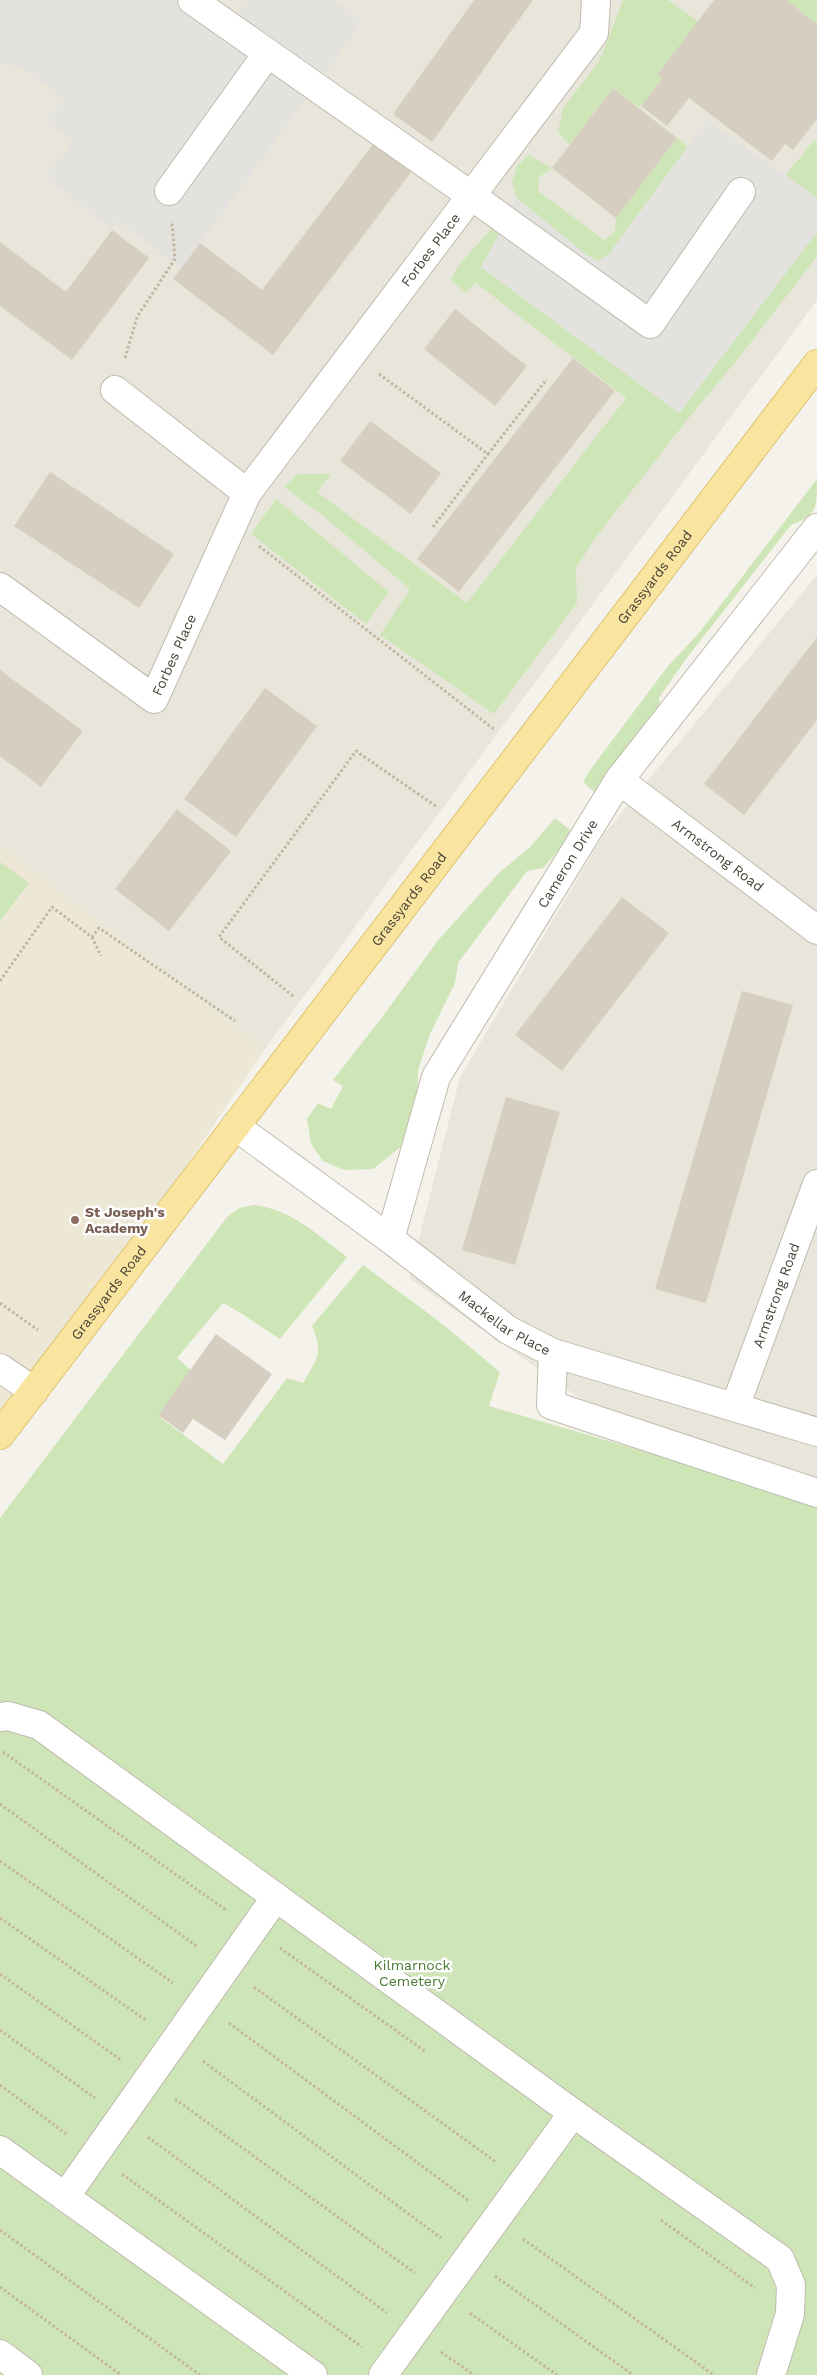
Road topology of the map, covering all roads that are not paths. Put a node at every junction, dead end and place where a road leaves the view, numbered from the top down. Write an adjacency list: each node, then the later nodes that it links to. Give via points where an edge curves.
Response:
1 (192, 0): 3 (street)
2 (596, 0): 6 (street, Forbes Place, via 594,33)
3 (267, 54): 4 (street); 6 (street)
4 (169, 191)
5 (741, 192): 6 (street, via 650,324)
6 (473, 196): 9 (street, Forbes Place)
7 (817, 364): 14 (main road, Grassyards Road)
8 (115, 390): 9 (street)
9 (247, 493): 11 (street, Forbes Place, via 154,699)
10 (817, 528): 12 (street, Cameron Drive)
11 (0, 587)
12 (619, 780): 13 (street, Armstrong Road); 16 (street, Cameron Drive, via 436,1077)
13 (817, 930)
14 (235, 1126): 16 (street, Mackellar Place); 19 (main road, Grassyards Road)
15 (817, 1184): 20 (street, Armstrong Road)
16 (390, 1239): 17 (street, Mackellar Place, via 508,1330)
17 (553, 1353): 20 (street, Mackellar Place); 23 (street, via 551,1404)
18 (0, 1368): 19 (street)
19 (34, 1391): 22 (main road, Grassyards Road)
20 (735, 1407): 21 (street, Mackellar Place)
21 (817, 1432)
22 (0, 1435)
23 (817, 1493)
24 (0, 1717): 25 (street, via 8,1716 39,1725)
25 (276, 1897): 26 (street); 28 (street)
26 (573, 2113): 30 (street); 33 (street, via 780,2259 791,2285 790,2314)
27 (0, 2150): 28 (street)
28 (65, 2197): 32 (street)
29 (0, 2354): 31 (street)
30 (386, 2371)
31 (28, 2375)
32 (313, 2375)
33 (771, 2375)

